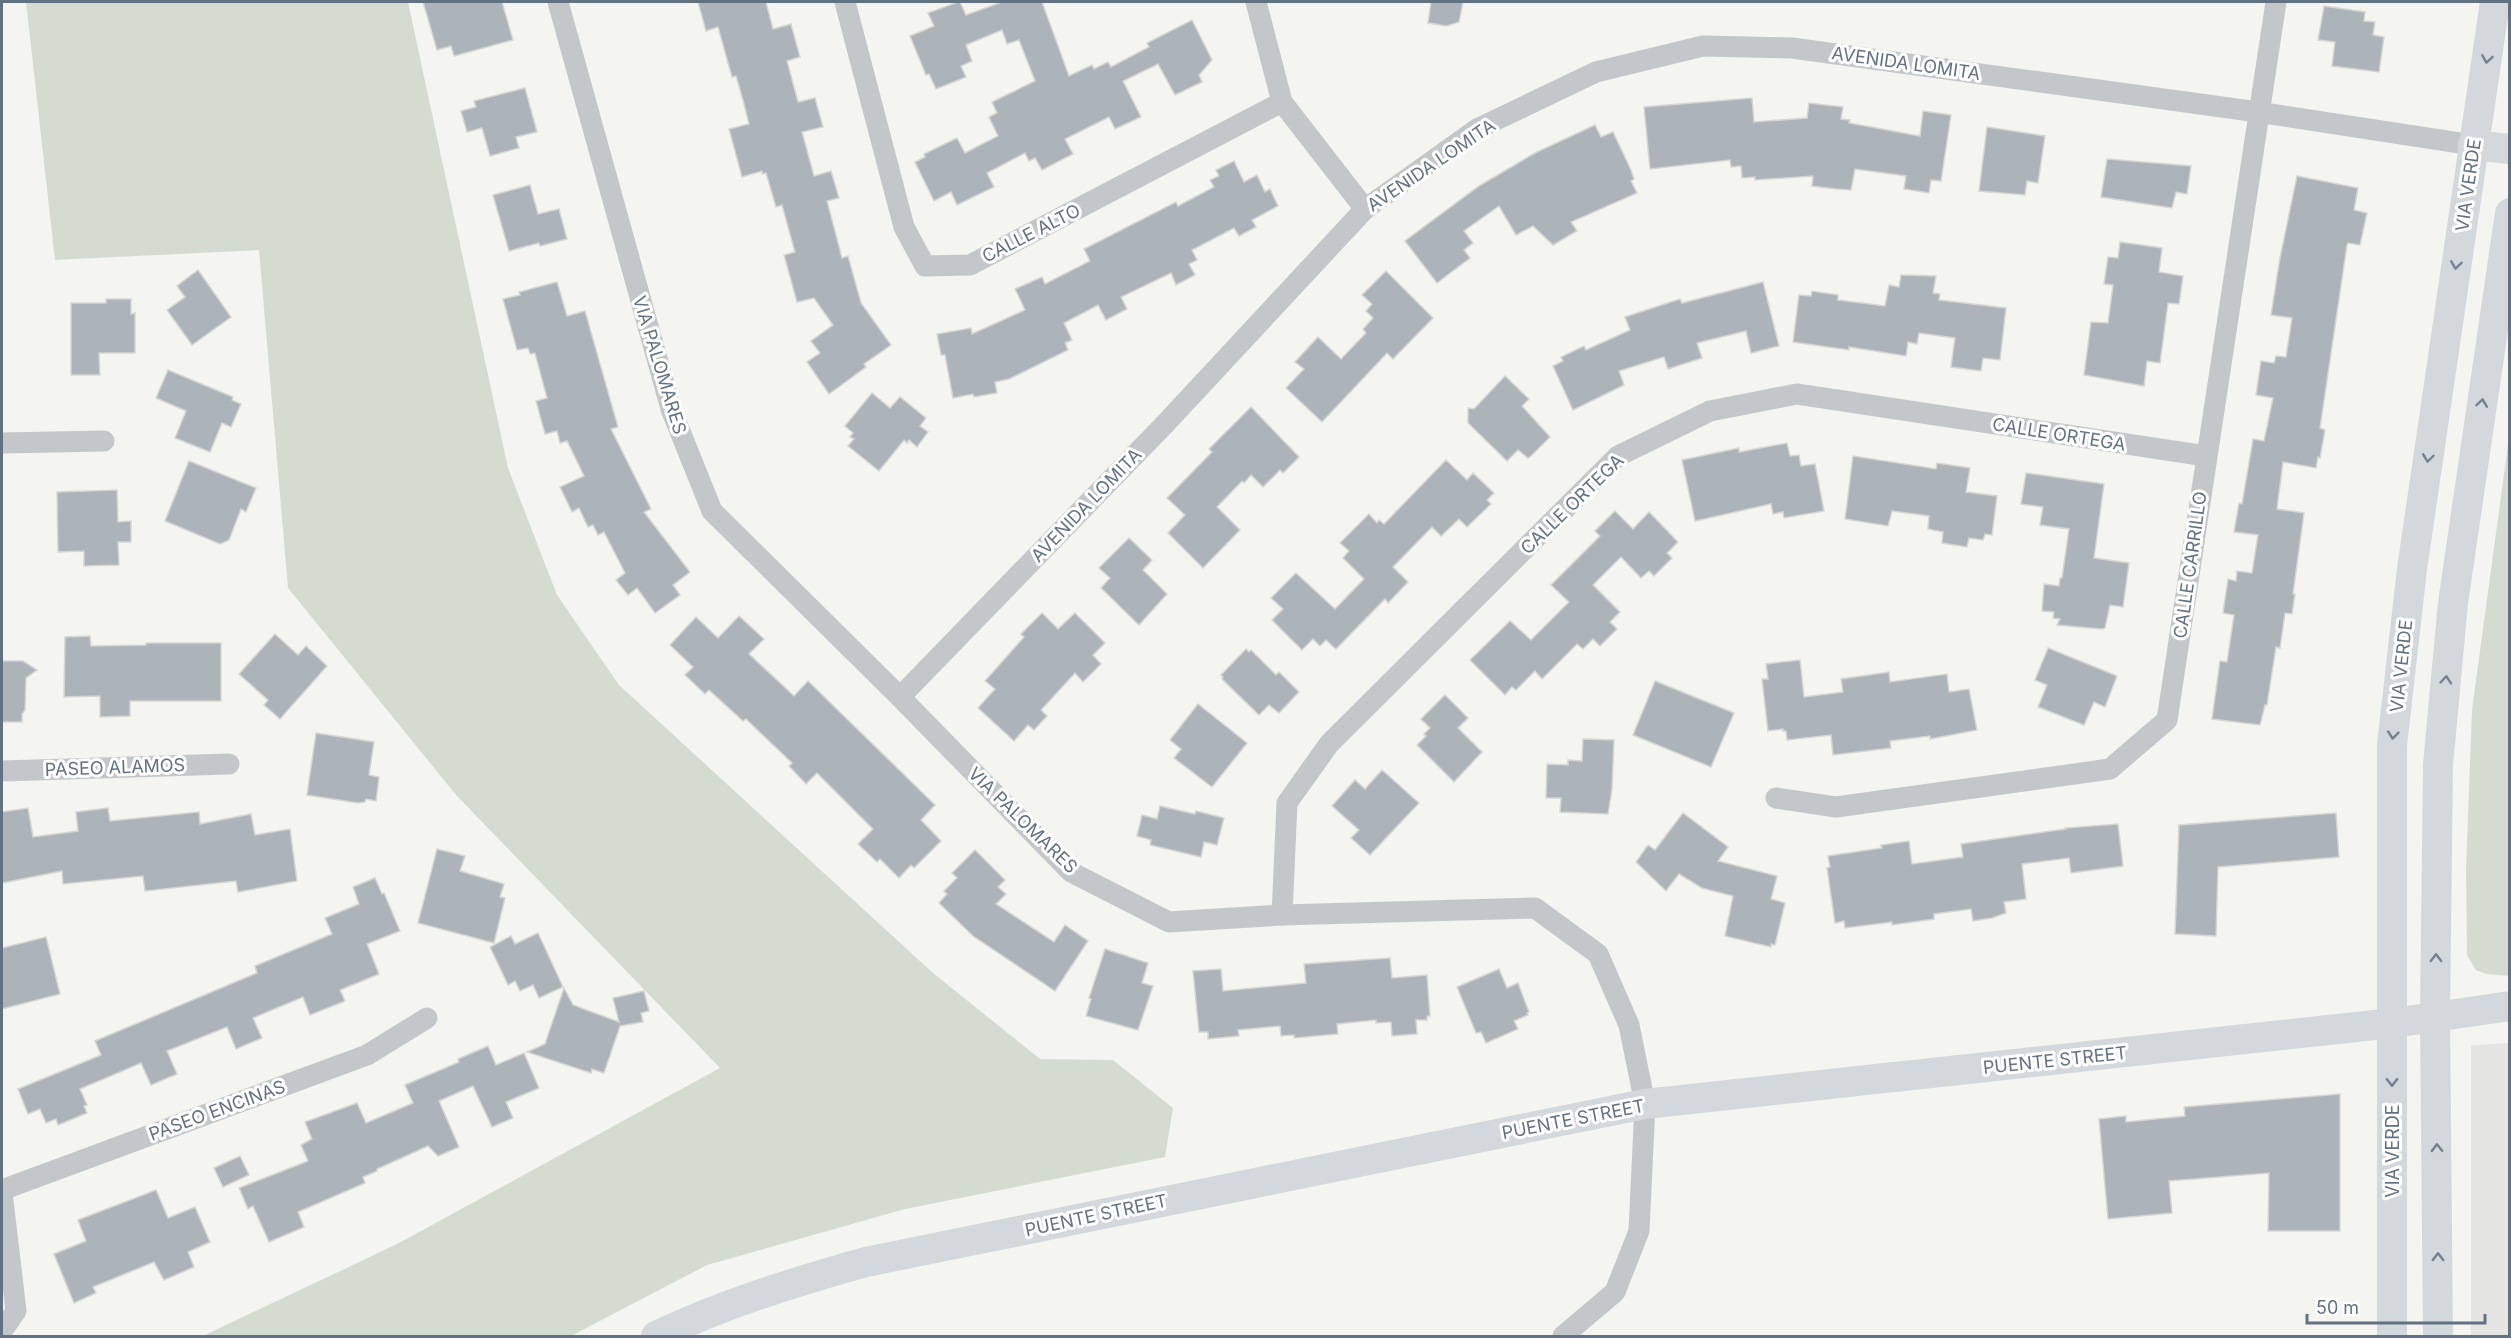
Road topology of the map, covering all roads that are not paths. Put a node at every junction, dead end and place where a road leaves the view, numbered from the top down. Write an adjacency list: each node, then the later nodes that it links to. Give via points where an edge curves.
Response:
1 (558, 2): 15 (street, VIA PALOMARES, via 670,409 712,511)
2 (846, 2): 6 (street, CALLE ALTO, via 904,227 925,266 970,265)
3 (1256, 2): 6 (street)
4 (2277, 2): 7 (street, CALLE CARRILLO)
5 (2495, 2): 8 (main road, VIA VERDE, one-way to 8)
6 (1282, 102): 10 (street)
7 (2258, 112): 8 (street, AVENIDA LOMITA); 10 (street, AVENIDA LOMITA, via 1792,48 1703,46 1596,72 1516,110 1477,129); 14 (street, CALLE CARRILLO)
8 (2473, 145): 9 (main road); 23 (main road, VIA VERDE, one-way to 23, via 2412,569 2392,744)
9 (2510, 149)
10 (1365, 209): 15 (street, AVENIDA LOMITA, via 1165,424)
11 (2510, 213): 21 (main road, one-way to 11, via 2438,765 2453,603)
12 (104, 441): 13 (street)
13 (2, 442)
14 (2206, 456): 18 (street, CALLE CARRILLO, via 2167,720 2110,769 1836,807); 19 (street, CALLE ORTEGA, via 1797,394 1710,411 1618,456 1329,744 1287,803)
15 (900, 697): 19 (street, VIA PALOMARES, via 1071,872 1169,922)
16 (229, 764): 17 (street, PASEO ALAMOS)
17 (2, 771)
18 (1776, 798)
19 (1282, 915): 24 (street, VIA PALOMARES, via 1534,908 1598,954 1629,1025)
20 (2510, 1006): 21 (main road, PUENTE STREET)
21 (2435, 1017): 23 (main road, PUENTE STREET); 30 (main road, one-way to 21)
22 (427, 1018): 25 (street, PASEO ENCINAS, via 367,1055)
23 (2392, 1023): 24 (main road, PUENTE STREET); 29 (main road, VIA VERDE, one-way to 29)
24 (1645, 1104): 27 (main road, PUENTE STREET, via 866,1262 785,1285); 28 (street, VIA PALOMARES, via 1640,1231 1615,1292)
25 (2, 1191): 26 (street, via 16,1311)
26 (2, 1331)
27 (656, 1336)
28 (1563, 1336)
29 (2392, 1336)
30 (2438, 1336)

